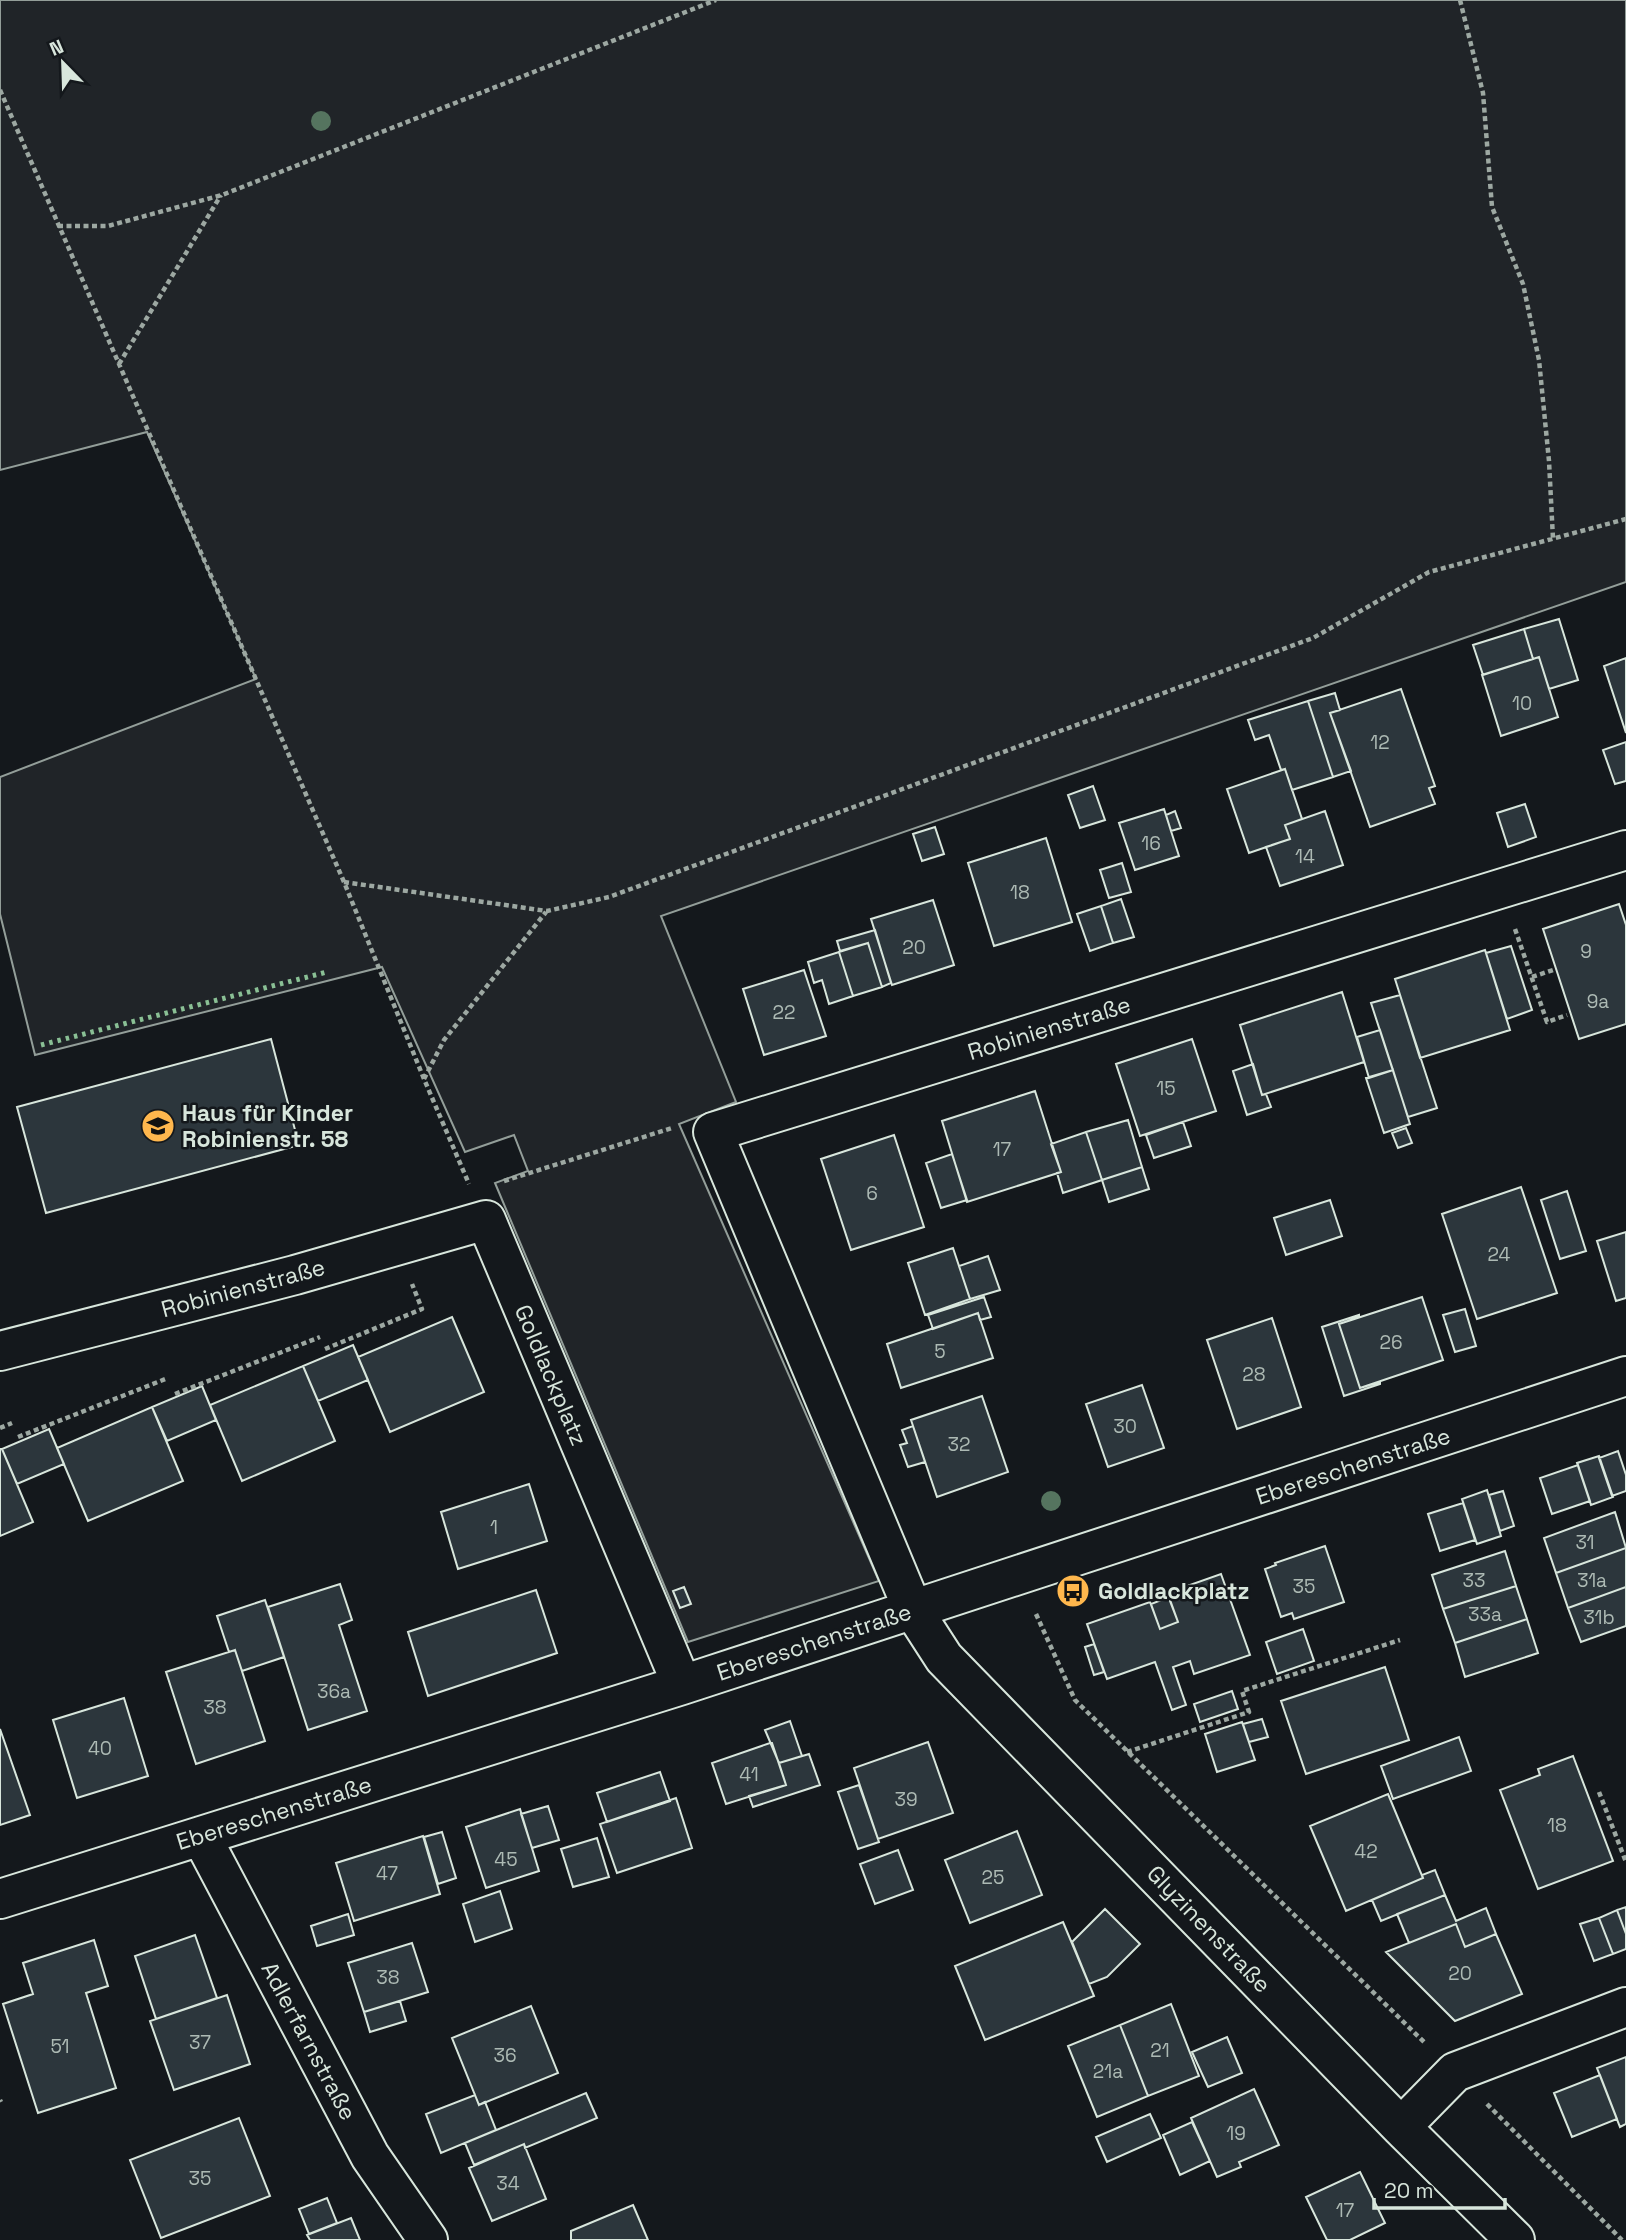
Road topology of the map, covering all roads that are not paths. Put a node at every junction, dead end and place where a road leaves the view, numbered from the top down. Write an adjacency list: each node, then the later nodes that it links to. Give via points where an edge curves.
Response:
1 (1626, 850): 5 (street, Robinienstraße, via 713,1132)
2 (479, 1205): 3 (street, Robinienstraße, via 396,1246); 6 (street, Goldlackplatz)
3 (0, 1351)
4 (1626, 1376): 5 (street, Ebereschenstraße)
5 (913, 1610): 6 (street, Ebereschenstraße); 10 (street, Glyzinenstraße, via 944,1658)
6 (682, 1685): 7 (street, Ebereschenstraße)
7 (201, 1836): 8 (street, Ebereschenstraße); 11 (street, Adlerfarnstraße, via 370,2156)
8 (0, 1899)
9 (1626, 2007): 10 (street, via 1455,2072)
10 (1401, 2127): 12 (street, Glyzinenstraße)
11 (428, 2240)
12 (1516, 2240)

